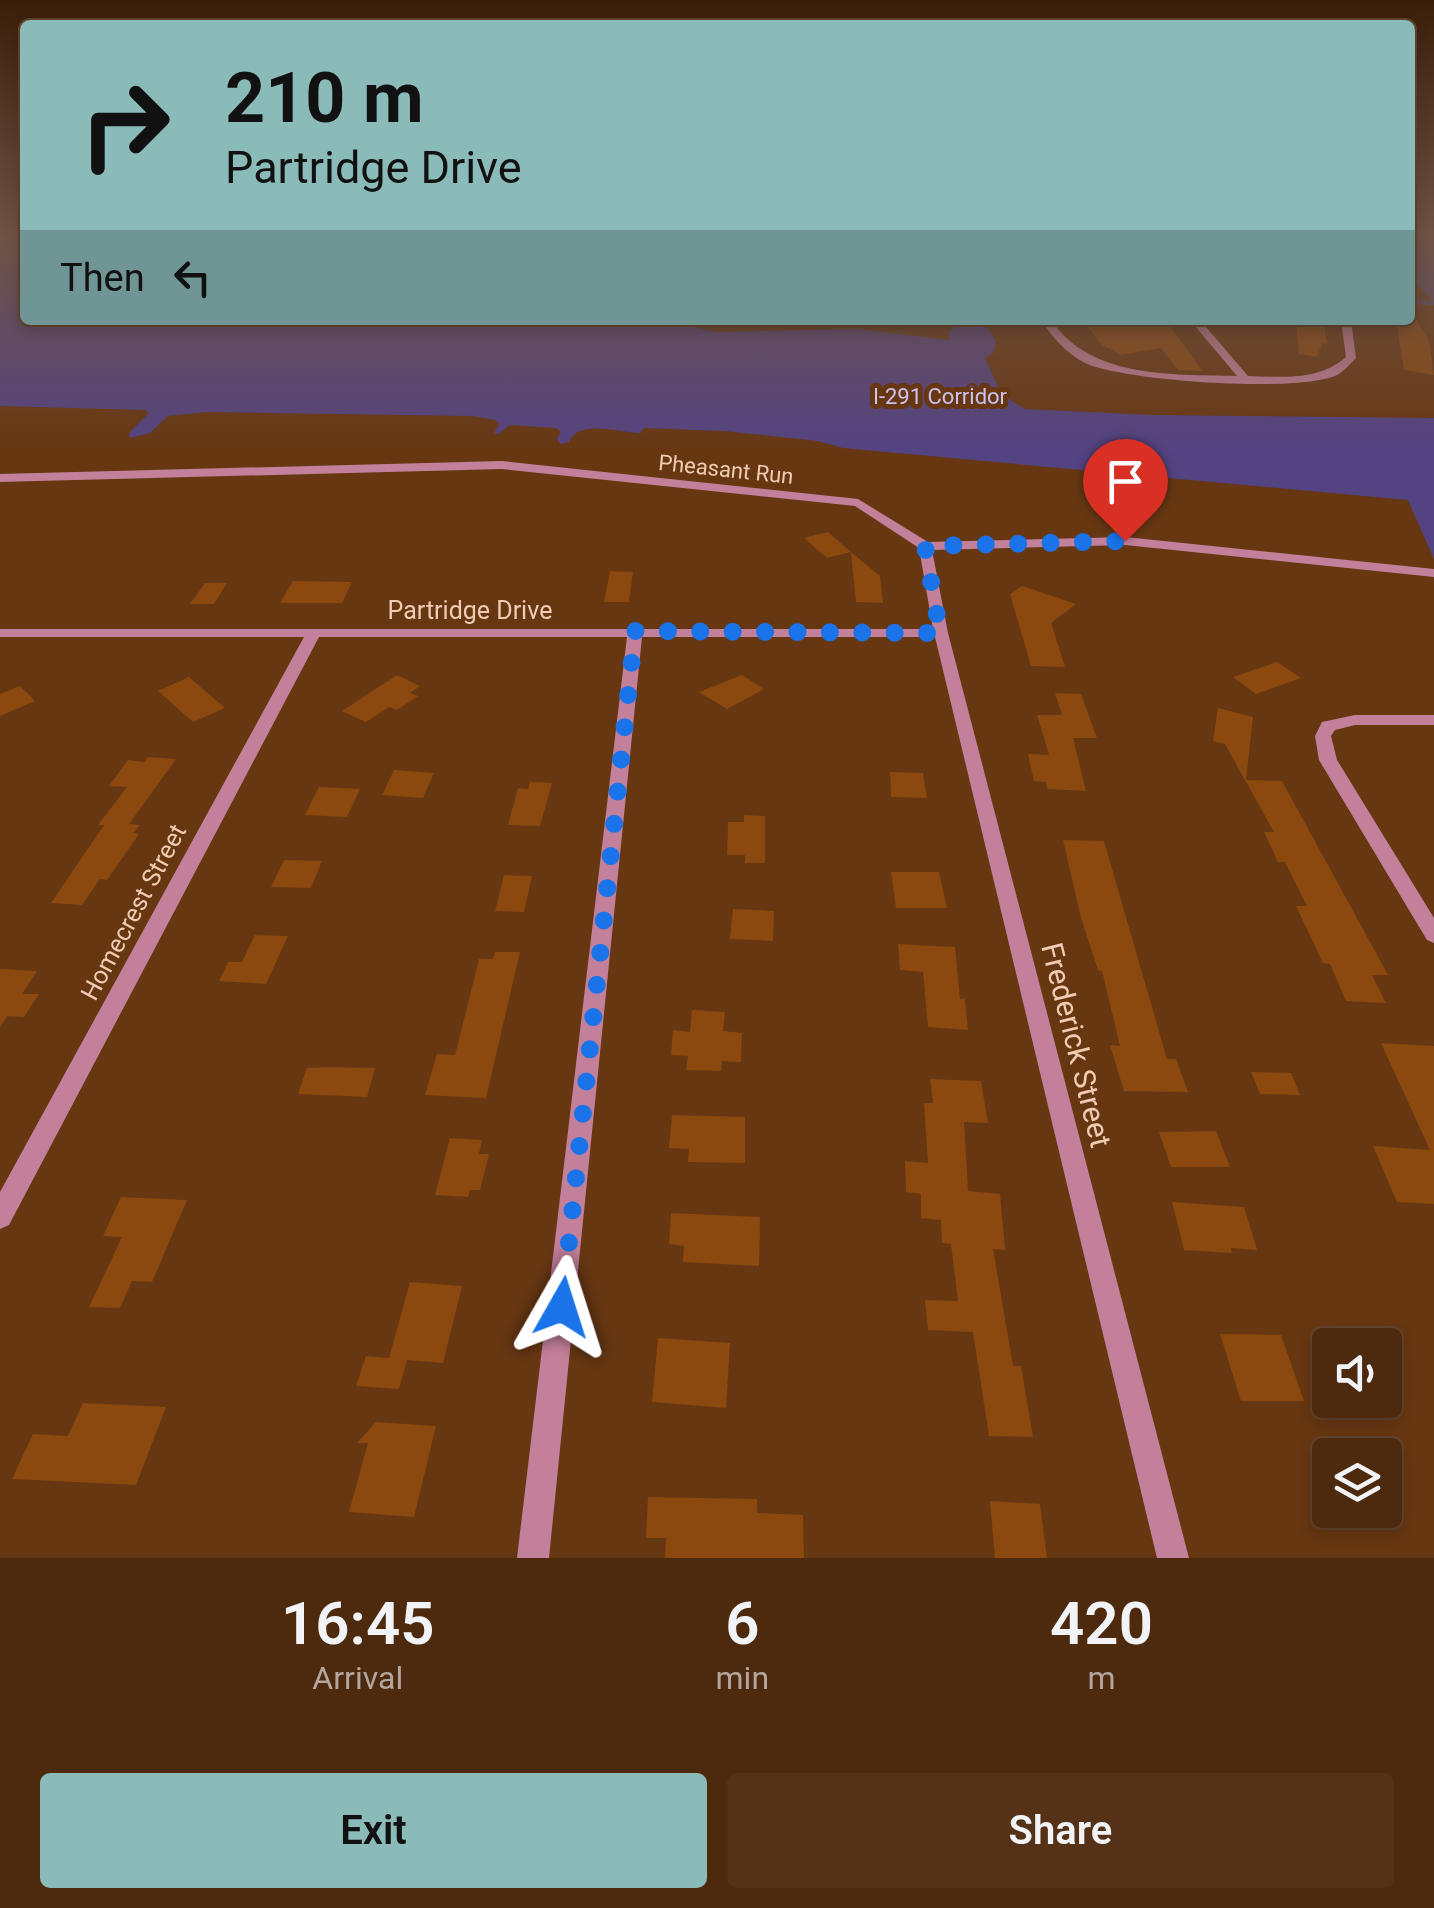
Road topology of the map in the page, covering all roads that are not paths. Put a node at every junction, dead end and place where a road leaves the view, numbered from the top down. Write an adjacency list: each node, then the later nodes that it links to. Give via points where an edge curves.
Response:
1 (1049, 325): 4 (street, via 1064,347 1100,365)
2 (1199, 325): 4 (street)
3 (1347, 325): 4 (street, via 1350,358 1332,373)
4 (1243, 378)
5 (0, 478): 6 (street, Pheasant Run, via 502,466 858,503)
6 (925, 546): 7 (street, via 1125,541); 10 (street, Frederick Street)
7 (1434, 572)
8 (635, 631): 9 (street, Partridge Drive); 10 (street, Partridge Drive); 15 (street)
9 (314, 633): 11 (street, Partridge Drive); 14 (street, Homecrest Street)
10 (940, 633): 16 (street, Frederick Street)
11 (0, 634)
12 (1434, 720): 13 (street, via 1356,720 1328,726 1323,736 1328,760)
13 (1434, 934)
14 (0, 1217)
15 (534, 1558)
16 (1173, 1558)

